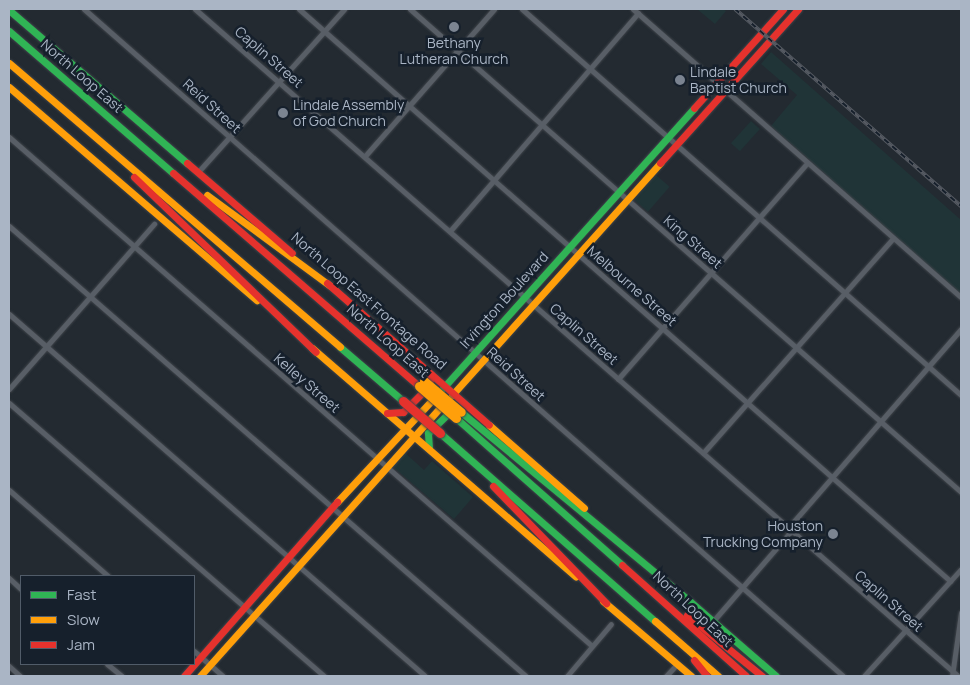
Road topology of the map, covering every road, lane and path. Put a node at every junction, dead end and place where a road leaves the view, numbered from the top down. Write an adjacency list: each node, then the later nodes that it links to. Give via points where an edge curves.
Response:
1 (84, 9): 30 (street, Reid Street)
2 (196, 9): 21 (street, Caplin Street)
3 (299, 9): 15 (street, Melbourne Street)
4 (344, 9): 15 (street)
5 (410, 9): 16 (street, King Street)
6 (494, 9): 16 (street)
7 (522, 9): 19 (street)
8 (783, 9): 12 (main road, Irvington Boulevard)
9 (798, 9): 13 (main road, Irvington Boulevard)
10 (9, 10): 35 (main road, North Loop East Frontage Road)
11 (636, 11): 19 (street); 22 (street)
12 (776, 16): 13 (main road); 18 (main road, Irvington Boulevard)
13 (785, 24): 20 (main road, Irvington Boulevard)
14 (9, 31): 27 (main road, North Loop East)
15 (325, 31): 21 (street); 25 (street, Melbourne Street)
16 (458, 50): 25 (street); 26 (street, King Street)
17 (9, 64): 31 (main road)
18 (734, 65): 20 (main road); 22 (main road, Irvington Boulevard)
19 (589, 68): 26 (street); 28 (street)
20 (743, 73): 24 (main road, Irvington Boulevard)
21 (280, 81): 30 (street); 33 (street, Caplin Street)
22 (718, 83): 24 (street); 28 (main road, Irvington Boulevard)
23 (9, 87): 59 (main road)
24 (727, 91): 32 (main road, Irvington Boulevard); 34 (street)
25 (409, 105): 33 (street); 36 (street, Melbourne Street)
26 (542, 124): 36 (street); 37 (street, King Street)
27 (124, 130): 48 (main road); 73 (main road, North Loop East, bridge, via 403,372)
28 (667, 136): 32 (street); 37 (main road, Irvington Boulevard)
29 (9, 137): 45 (street, Kelley Street)
30 (230, 137): 35 (street); 60 (street, Reid Street)
31 (98, 140): 59 (main road); 77 (main road, bridge)
32 (675, 143): 38 (main road, Irvington Boulevard); 39 (street)
33 (366, 156): 42 (street, Caplin Street)
34 (807, 163): 39 (street); 43 (street)
35 (198, 172): 48 (main road, North Loop East Frontage Road)
36 (494, 180): 42 (street); 44 (street, Melbourne Street)
37 (618, 191): 38 (street, King Street); 44 (main road, Irvington Boulevard)
38 (627, 198): 46 (main road, Irvington Boulevard); 47 (street, King Street)
39 (759, 218): 47 (street); 49 (street)
40 (154, 224): 45 (street)
41 (9, 226): 50 (street)
42 (450, 231): 52 (street, Caplin Street)
43 (893, 238): 49 (street); 51 (street)
44 (570, 246): 46 (street, Melbourne Street); 52 (main road, Irvington Boulevard)
45 (134, 247): 50 (street); 80 (street, Kelley Street)
46 (578, 254): 53 (main road, Irvington Boulevard); 55 (street, Melbourne Street)
47 (712, 273): 55 (street); 58 (street, King Street)
48 (329, 285): 63 (main road, North Loop East Frontage Road)
49 (844, 292): 58 (street); 62 (street)
50 (90, 296): 57 (street); 85 (street)
51 (961, 296)
52 (525, 298): 53 (street, Caplin Street); 60 (main road, Irvington Boulevard)
53 (533, 305): 61 (main road, Irvington Boulevard); 64 (street, Caplin Street)
54 (9, 314): 57 (street)
55 (663, 328): 64 (street); 69 (street, Melbourne Street)
56 (961, 329): 62 (street)
57 (46, 347): 66 (street); 88 (street)
58 (796, 347): 69 (street); 74 (street, King Street)
59 (316, 352): 72 (main road)
60 (476, 353): 61 (street, Reid Street); 65 (main road, Irvington Boulevard)
61 (484, 360): 67 (main road, Irvington Boulevard); 95 (street, Reid Street)
62 (928, 366): 68 (street); 74 (street)
63 (431, 374): 65 (main road, North Loop East Frontage Road); 72 (main road, via 430,386 403,412)
64 (618, 379): 79 (street, Caplin Street)
65 (446, 386): 67 (main road, North Loop East Frontage Road); 75 (main road, Irvington Boulevard)
66 (9, 389)
67 (454, 394): 71 (main road, North Loop East Frontage Road); 76 (main road, Irvington Boulevard)
68 (961, 395)
69 (748, 402): 79 (street); 82 (street, Melbourne Street)
70 (9, 403): 99 (street)
71 (473, 410): 78 (main road, via 458,406 434,427 426,437); 97 (main road, North Loop East Frontage Road)
72 (386, 413): 75 (main road)
73 (458, 415): 96 (main road, North Loop East); 97 (main road)
74 (880, 421): 82 (street); 84 (street, King Street)
75 (403, 428): 76 (main road); 80 (main road, Irvington Boulevard)
76 (412, 435): 78 (main road); 81 (main road, Irvington Boulevard)
77 (451, 443): 98 (main road); 105 (main road)
78 (431, 451): 98 (main road)
79 (703, 454): 87 (street, Caplin Street)
80 (376, 458): 81 (street, Kelley Street); 85 (main road, Irvington Boulevard)
81 (384, 466): 86 (main road, Irvington Boulevard); 106 (street, Kelley Street)
82 (832, 476): 87 (street); 93 (street, Melbourne Street)
83 (9, 490): 91 (street)
84 (961, 492)
85 (332, 508): 86 (street); 88 (main road, Irvington Boulevard)
86 (341, 515): 89 (main road, Irvington Boulevard); 121 (street)
87 (790, 529): 95 (street); 104 (street, Caplin Street)
88 (288, 558): 89 (street); 99 (main road, Irvington Boulevard)
89 (297, 565): 101 (main road, Irvington Boulevard); 120 (street)
90 (961, 569): 93 (street)
91 (107, 575)
92 (9, 578): 94 (street)
93 (950, 581): 104 (street)
94 (20, 588)
95 (743, 589): 102 (street); 130 (street, Reid Street)
96 (653, 590): 127 (main road, North Loop East); 128 (main road)
97 (688, 600): 102 (main road, North Loop East Frontage Road)
98 (606, 603): 108 (main road)
99 (245, 607): 101 (street); 107 (main road, Irvington Boulevard)
100 (961, 614): 113 (street)
101 (254, 615): 111 (main road, Irvington Boulevard); 119 (street)
102 (714, 620): 129 (main road, North Loop East Frontage Road)
103 (611, 624): 106 (street)
104 (906, 631): 113 (street, Caplin Street); 131 (street)
105 (680, 642): 125 (main road); 126 (main road)
106 (592, 645): 122 (street)
107 (197, 654): 111 (street)
108 (677, 664): 123 (street); 124 (main road)
109 (108, 665): 115 (street)
110 (190, 665): 116 (main road, Irvington Boulevard)
111 (210, 665): 117 (main road, Irvington Boulevard); 118 (street)
112 (9, 666): 114 (street)
113 (952, 674): 132 (street, Caplin Street)
114 (20, 676)
115 (122, 676)
116 (184, 676)
117 (200, 676)
118 (223, 676)
119 (324, 676)
120 (425, 676)
121 (526, 676)
122 (567, 676)
123 (666, 676)
124 (691, 676)
125 (707, 676)
126 (718, 676)
127 (746, 676)
128 (762, 676)
129 (776, 676)
130 (843, 676)
131 (864, 676)
132 (958, 676)

